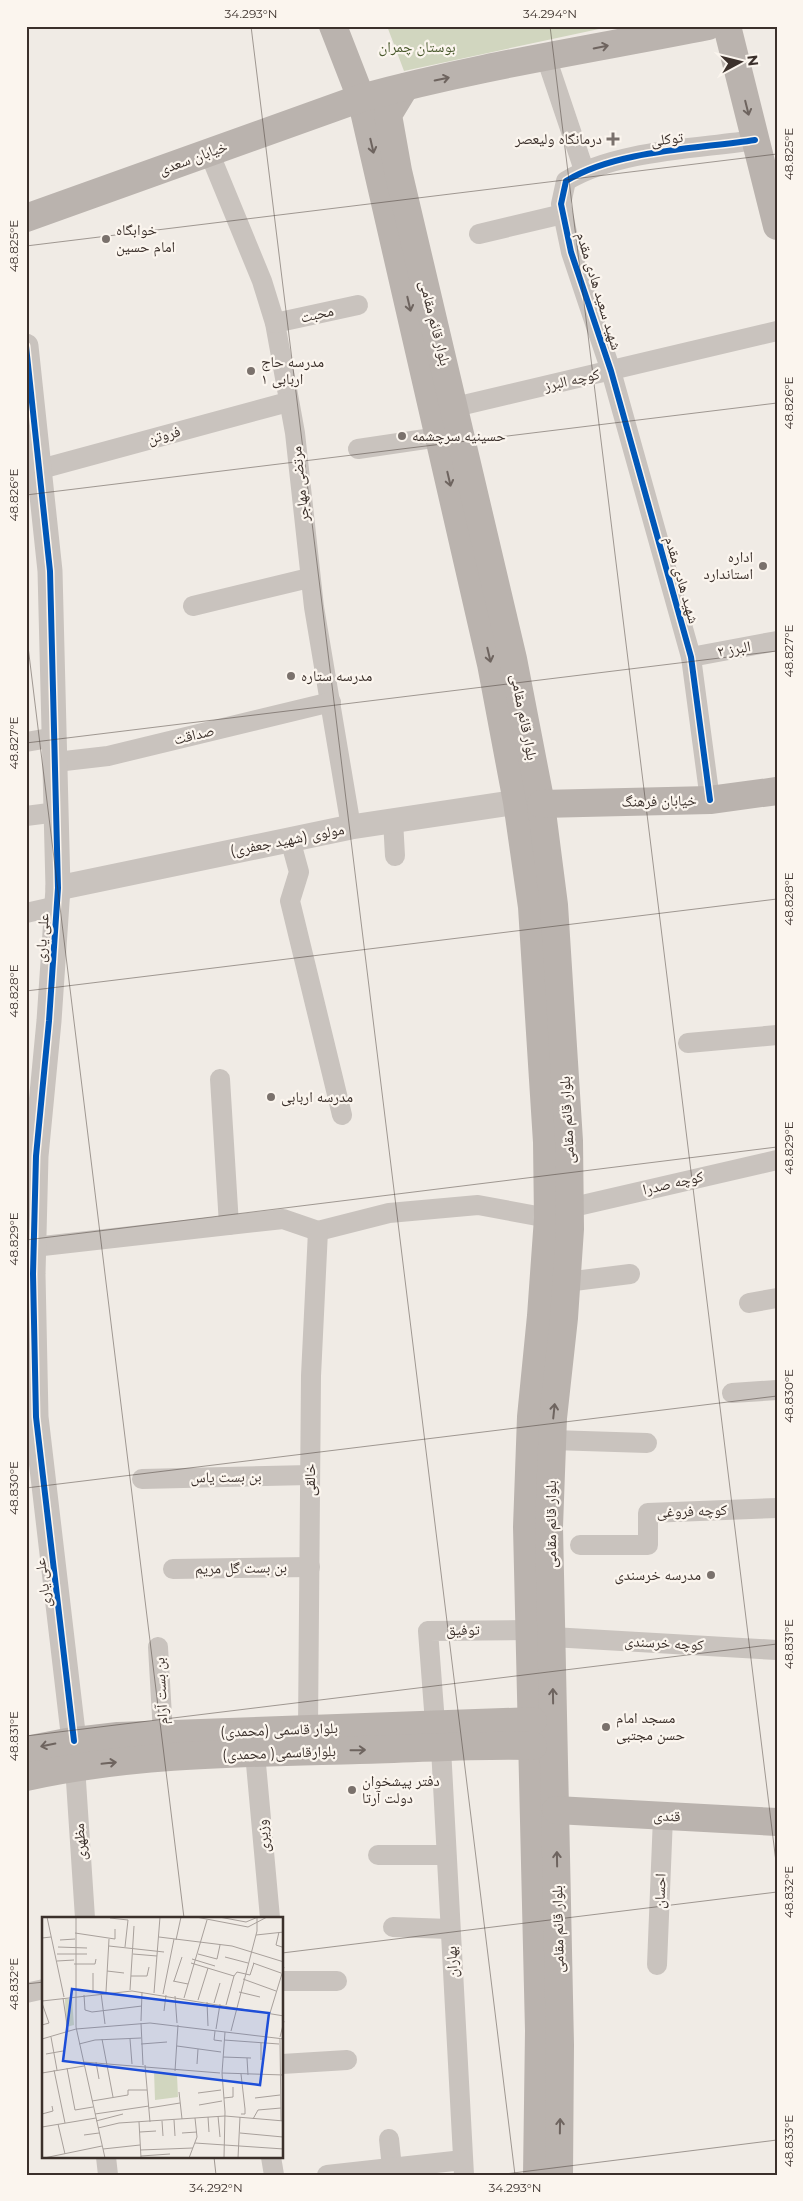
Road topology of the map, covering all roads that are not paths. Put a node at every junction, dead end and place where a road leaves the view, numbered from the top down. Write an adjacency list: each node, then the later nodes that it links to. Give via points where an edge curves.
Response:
1 (708, 26): 4 (main road, خیابان سعدی, one-way to 1)
2 (727, 26): 8 (main road, one-way to 8)
3 (337, 36): 6 (main road, بلوار قائم مقامی); 7 (main road, via 338,83)
4 (546, 57): 5 (main road, خیابان سعدی, one-way to 4); 10 (street)
5 (405, 86): 6 (main road, خیابان سعدی); 21 (main road, بلوار قائم مقامی, via 388,115 398,170)
6 (360, 98): 7 (main road, خیابان سعدی); 22 (main road, بلوار قائم مقامی, one-way to 22)
7 (322, 112): 9 (main road, خیابان سعدی)
8 (755, 140): 10 (street, توکلی, via 653,153); 13 (main road)
9 (209, 152): 12 (main road, خیابان سعدی); 16 (street, مرتضی مهاجر, via 262,281)
10 (584, 170): 11 (street, شهید سعید هادی مقدم, via 566,181 561,204)
11 (563, 214): 14 (street); 19 (street, شهید سعید هادی مقدم, via 570,252)
12 (26, 218)
13 (777, 226)
14 (479, 234)
15 (358, 305): 16 (street, محبت)
16 (275, 323): 20 (street, مرتضی مهاجر)
17 (777, 332): 19 (street, کوچه البرز)
18 (27, 358): 24 (street, علی یاری)
19 (611, 371): 21 (street, کوچه البرز); 29 (street, شهید هادی مقدم)
20 (288, 402): 24 (street, فروتن); 25 (street, مرتضی مهاجر, via 295,433)
21 (455, 407): 27 (main road, بلوار قائم مقامی)
22 (439, 437): 23 (street); 27 (main road, بلوار قائم مقامی, one-way to 27)
23 (358, 449)
24 (33, 471): 31 (street, علی یاری, via 50,571)
25 (309, 578): 26 (street); 30 (street, مرتضی مهاجر)
26 (194, 606)
27 (494, 626): 36 (main road, بلوار قائم مقامی)
28 (777, 641): 29 (street, البرز ۲)
29 (691, 657): 35 (street, شهید هادی مقدم)
30 (331, 702): 33 (street, صداقت, via 108,756); 40 (street, مرتضی مهاجر)
31 (56, 737): 32 (street); 33 (street, علی یاری)
32 (26, 742)
33 (56, 762): 37 (street, علی یاری)
34 (777, 791): 35 (main road, خیابان فرهنگ)
35 (710, 800): 36 (main road, خیابان فرهنگ)
36 (529, 803): 39 (street, مولوی (شهید جعفری)); 50 (main road, بلوار قائم مقامی, via 532,907 547,1142)
37 (57, 812): 38 (street); 43 (street, علی یاری)
38 (26, 816)
39 (393, 820): 40 (street, مولوی (شهید جعفری)); 42 (street)
40 (351, 827): 41 (street, مولوی (شهید جعفری))
41 (290, 839): 43 (street, مولوی (شهید جعفری)); 48 (street, via 299,872 290,900)
42 (395, 856)
43 (58, 897): 44 (street); 53 (street, علی یاری, via 36,1156)
44 (26, 913)
45 (777, 1035): 46 (street)
46 (688, 1043)
47 (220, 1079): 51 (street)
48 (342, 1115)
49 (777, 1160): 50 (street, کوچه صدرا)
50 (559, 1213): 52 (street, via 478,1205 389,1213); 55 (main road, بلوار قائم مقامی); 58 (main road, بلوار قائم مقامی)
51 (229, 1225): 52 (street, via 283,1220); 53 (street)
52 (318, 1231): 63 (street, خالقی)
53 (34, 1247): 78 (street, علی یاری, via 36,1417)
54 (630, 1274): 55 (street)
55 (566, 1282): 58 (main road, بلوار قائم مقامی)
56 (777, 1298): 57 (street)
57 (749, 1303)
58 (552, 1317): 61 (main road, بلوار قائم مقامی, one-way to 58); 69 (main road, بلوار قائم مقامی, via 530,1426 527,1527)
59 (777, 1390): 60 (street)
60 (732, 1393)
61 (552, 1440): 62 (street); 69 (main road, بلوار قائم مقامی, via 550,1527)
62 (647, 1443)
63 (310, 1475): 64 (street, بن بست یاس); 67 (street, خالقی)
64 (142, 1479)
65 (777, 1508): 66 (street, کوچه فروغی, via 648,1513 648,1545)
66 (580, 1545)
67 (310, 1567): 68 (street, بن بست گل مریم); 72 (street, خالقی)
68 (173, 1569)
69 (541, 1633): 71 (street, کوچه خرسندی); 73 (main road, بلوار قائم مقامی); 75 (street, توفیق, via 428,1631); 80 (main road, بلوار قائم مقامی, one-way to 69)
70 (158, 1647): 74 (street, بن بست آرام)
71 (777, 1650)
72 (308, 1728): 74 (main road, بلوار قاسمی (محمدی)); 75 (main road, بلوار قاسمی (محمدی))
73 (533, 1733): 75 (main road, بلوار قاسمی (محمدی)); 94 (main road, بلوار قائم مقامی)
74 (163, 1734): 78 (main road, بلوار قاسمی (محمدی))
75 (438, 1736): 77 (main road, بلوارقاسمی( محمدی), one-way to 75); 84 (street, بهاران)
76 (26, 1750): 78 (main road, بلوار قاسمی (محمدی), one-way to 76)
77 (255, 1753): 78 (main road, بلوارقاسمی( محمدی), one-way to 77, via 139,1760); 86 (street, وزیری)
78 (75, 1754): 79 (main road, بلوارقاسمی( محمدی)); 85 (street, مظهری)
79 (26, 1776)
80 (556, 1810): 81 (main road, قندی); 94 (main road, بلوار قائم مقامی, one-way to 80)
81 (663, 1816): 82 (main road, قندی); 89 (street, احسان)
82 (777, 1822)
83 (378, 1855): 84 (street)
84 (446, 1855): 88 (street, بهاران)
85 (85, 1917)
86 (270, 1917)
87 (393, 1927): 88 (street)
88 (450, 1929): 100 (street, بهاران)
89 (657, 1965)
90 (336, 1980): 91 (street)
91 (284, 1981)
92 (42, 1989): 93 (street)
93 (26, 1993)
94 (549, 2030): 105 (main road, بلوار قائم مقامی); 106 (main road, بلوار قائم مقامی, one-way to 94)
95 (348, 2060): 96 (street)
96 (284, 2064)
97 (389, 2139): 101 (street)
98 (106, 2158): 102 (street)
99 (270, 2158): 103 (street)
100 (463, 2167): 101 (street)
101 (392, 2168): 104 (street)
102 (108, 2175)
103 (274, 2175)
104 (327, 2175)
105 (537, 2175)
106 (559, 2175)

